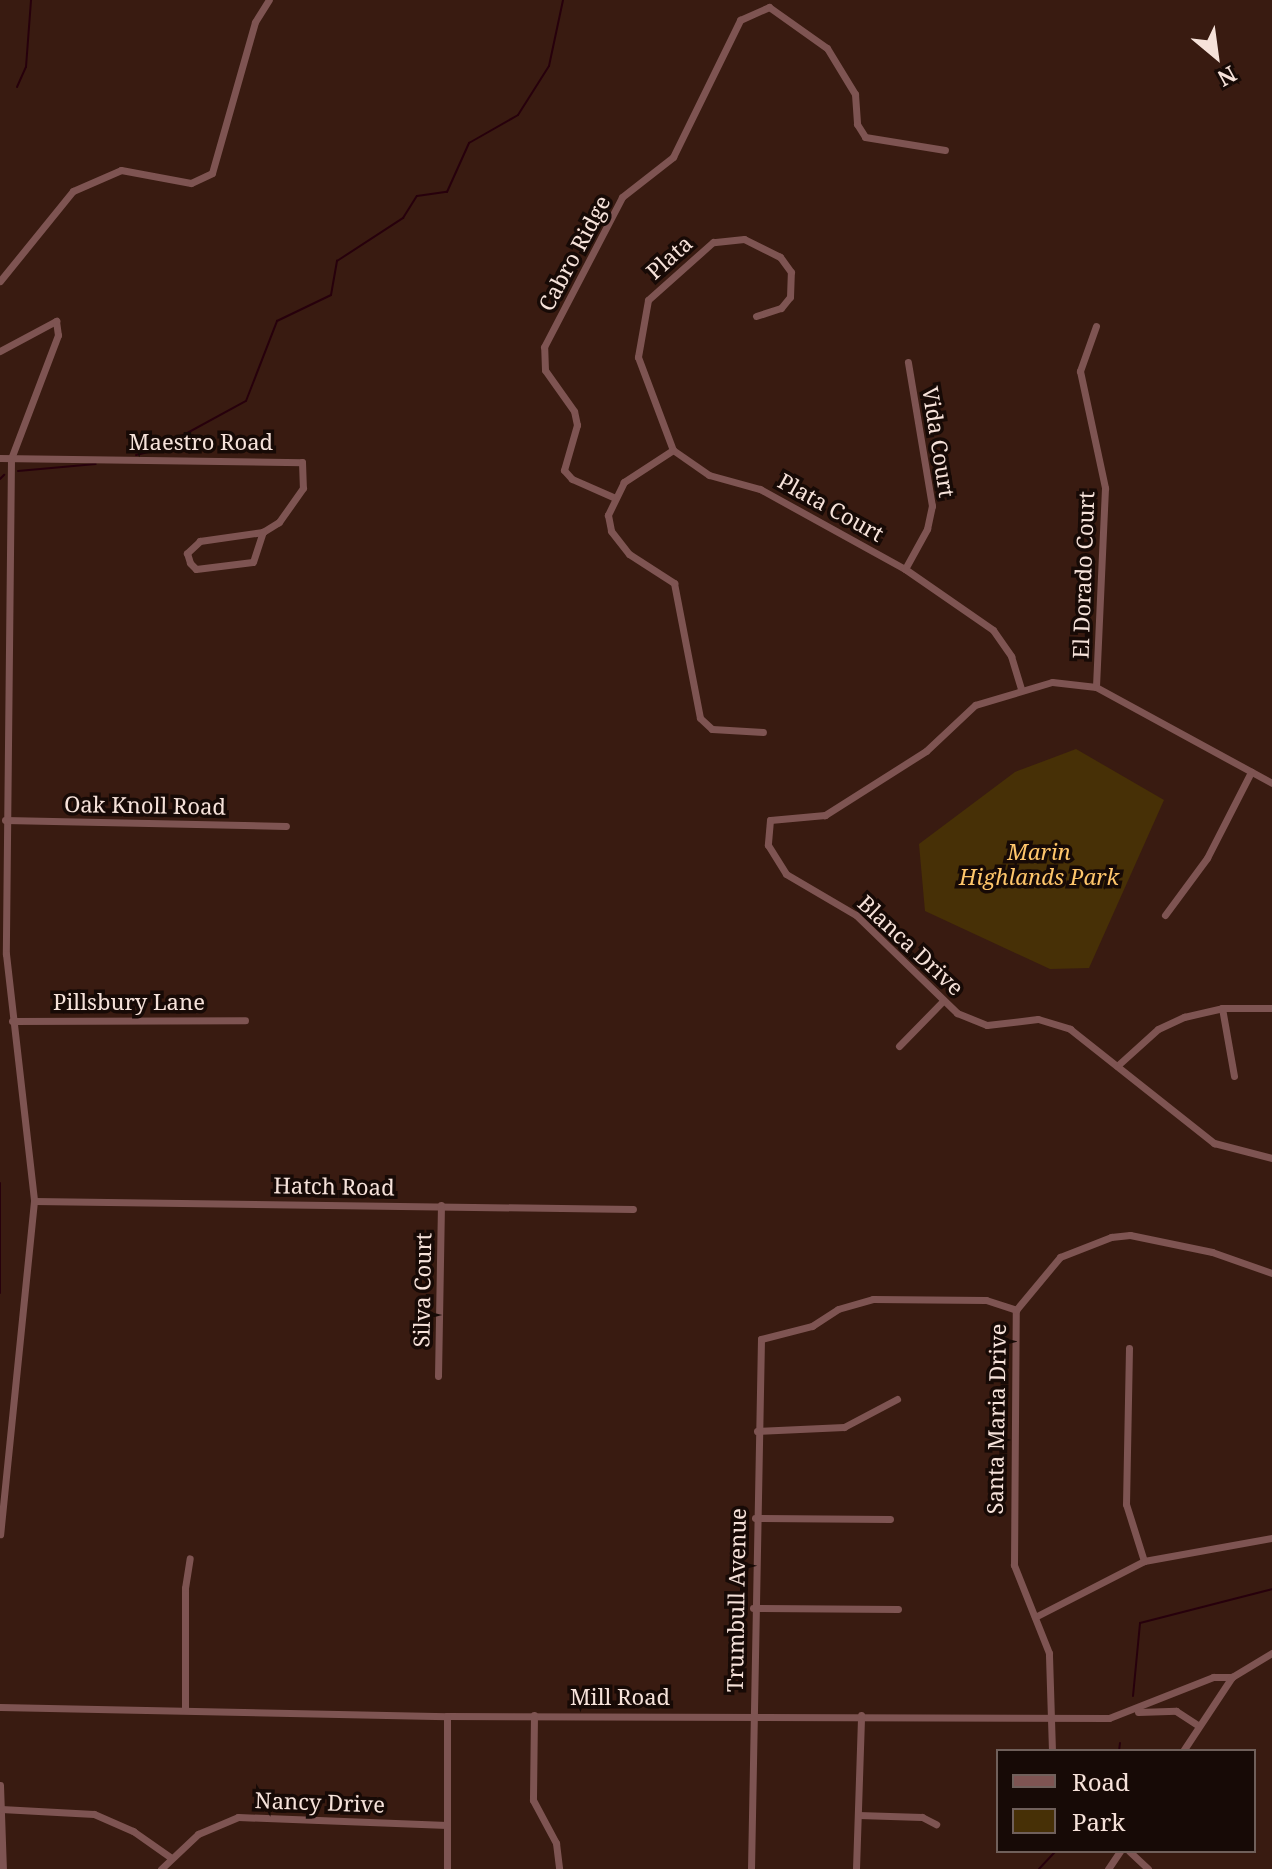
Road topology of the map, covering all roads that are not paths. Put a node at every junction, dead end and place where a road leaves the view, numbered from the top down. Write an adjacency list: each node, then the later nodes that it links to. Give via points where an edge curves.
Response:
1 (269, 0): 3 (street, via 255,22 212,173 191,183 121,170 73,191)
2 (945, 150): 11 (street, Cabro Ridge, via 865,137 857,124 855,94 827,48 769,7 740,20 673,157 622,197 544,347 545,370 574,411 577,425 564,470 572,479)
3 (0, 281)
4 (756, 316): 8 (street, Plata, via 781,308 790,297 791,272 780,257 744,239 713,242 648,300 638,357)
5 (1096, 326): 14 (street, El Dorado Court, via 1080,371 1105,488)
6 (0, 351): 10 (street, via 56,321 58,335)
7 (908, 362): 13 (street, Vida Court, via 932,506 927,529)
8 (673, 450): 11 (street, via 624,482); 13 (street, Plata Court, via 709,475 760,489)
9 (0, 458): 10 (street)
10 (11, 459): 12 (street, Maestro Road, via 302,462 303,488 287,514); 19 (street)
11 (613, 497): 16 (street, via 608,515 617,544 668,576 676,589 700,718 712,729)
12 (263, 532): 12 (street, Maestro Road, via 200,541 187,553 190,563 196,569 253,562)
13 (905, 569): 15 (street, Plata Court, via 993,630 1003,641)
14 (1096, 687): 15 (street, via 1052,682); 17 (street)
15 (1021, 688): 23 (street, Blanca Drive, via 975,705 926,751 825,815 770,820 768,845 786,874 856,915)
16 (763, 732)
17 (1251, 772): 18 (street); 21 (street, via 1207,858)
18 (1272, 783)
19 (5, 820): 20 (street, Oak Knoll Road); 22 (street)
20 (286, 826)
21 (1165, 915)
22 (3, 954): 27 (street)
23 (942, 1002): 28 (street); 29 (street, Blanca Drive, via 987,1025 1051,1021)
24 (1222, 1008): 25 (street); 29 (street, via 1158,1029); 30 (street)
25 (1272, 1008)
26 (245, 1020): 27 (street, Pillsbury Lane)
27 (12, 1021): 32 (street)
28 (899, 1046)
29 (1117, 1066): 31 (street, Blanca Drive, via 1214,1143)
30 (1234, 1076)
31 (1272, 1158)
32 (34, 1201): 33 (street, Hatch Road); 43 (street)
33 (441, 1205): 34 (street, Hatch Road); 38 (street, Silva Court)
34 (633, 1209)
35 (1272, 1273): 36 (street, Santa Maria Drive, via 1212,1252 1130,1235 1111,1237 1060,1257)
36 (1016, 1310): 40 (street, Trumbull Avenue, via 986,1300 873,1299 788,1334 767,1336 758,1347); 49 (street, Santa Maria Drive, via 1014,1565)
37 (1129, 1348): 46 (street, via 1126,1504)
38 (438, 1376)
39 (897, 1399): 40 (street, via 844,1427)
40 (757, 1431): 41 (street, Trumbull Avenue)
41 (755, 1518): 42 (street); 47 (street, Trumbull Avenue)
42 (890, 1519)
43 (0, 1534)
44 (1272, 1538): 46 (street)
45 (190, 1558): 53 (street, via 185,1588)
46 (1144, 1561): 49 (street)
47 (753, 1608): 48 (street); 55 (street, Trumbull Avenue)
48 (898, 1609)
49 (1035, 1617): 59 (street, Santa Maria Drive, via 1049,1653)
50 (1272, 1653): 51 (street)
51 (1232, 1677): 58 (street, Mill Road, via 1213,1677); 60 (street)
52 (0, 1707): 53 (street, Mill Road)
53 (185, 1710): 57 (street, Mill Road)
54 (534, 1715): 55 (street, Mill Road); 57 (street, Mill Road); 73 (street, via 533,1800 556,1843)
55 (753, 1715): 56 (street, Mill Road); 74 (street, Trumbull Avenue)
56 (861, 1715): 59 (street, Mill Road); 65 (street)
57 (447, 1716): 67 (street)
58 (1121, 1716): 59 (street, Mill Road); 60 (street, via 1163,1708)
59 (1051, 1717): 61 (street, Santa Maria Drive)
60 (1199, 1726): 62 (street)
61 (1052, 1749)
62 (1184, 1749)
63 (0, 1785): 64 (street)
64 (1, 1809): 69 (street, via 94,1814 133,1831); 70 (street)
65 (858, 1815): 66 (street, via 922,1817); 75 (street)
66 (936, 1824)
67 (447, 1825): 69 (street, Nancy Drive, via 238,1817 198,1834); 72 (street)
68 (1131, 1853): 76 (street)
69 (170, 1857): 71 (street, Nancy Drive)
70 (3, 1869)
71 (161, 1869)
72 (447, 1869)
73 (559, 1869)
74 (751, 1869)
75 (856, 1869)
76 (1148, 1869)

